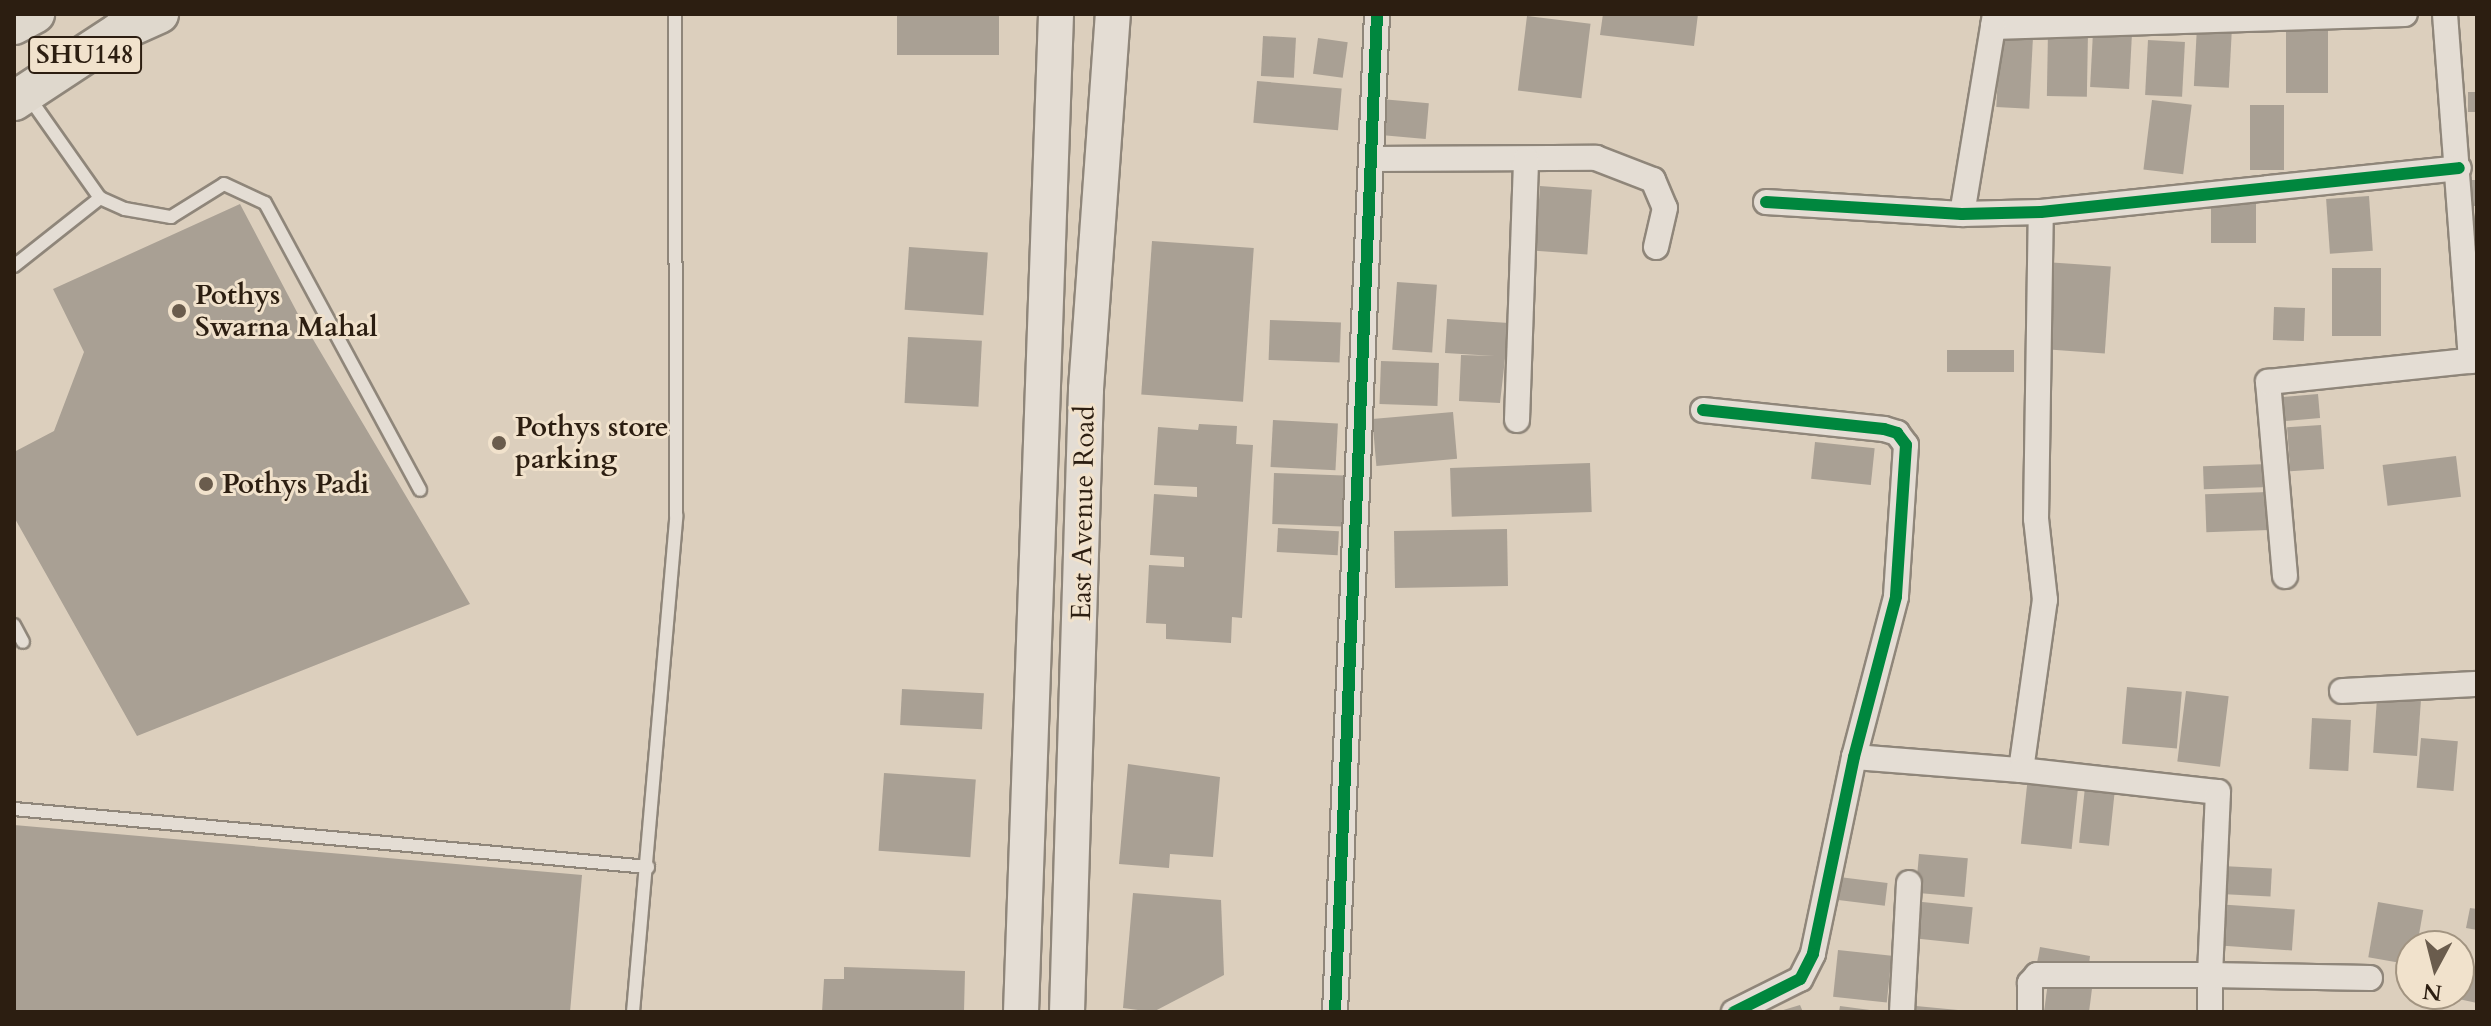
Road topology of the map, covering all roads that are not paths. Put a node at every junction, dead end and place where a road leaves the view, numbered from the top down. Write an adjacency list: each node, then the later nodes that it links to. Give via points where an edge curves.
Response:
1 (35, 14): 10 (main road, SHU148)
2 (159, 14): 11 (main road, SHU148, via 119,32)
3 (675, 14): 33 (lane, via 676,516)
4 (1056, 14): 39 (main road, East Avenue Road)
5 (1113, 14): 40 (main road, East Avenue Road, via 1086,389)
6 (1377, 14): 12 (street)
7 (2405, 14): 9 (street)
8 (2445, 14): 14 (street)
9 (1994, 20): 18 (street)
10 (14, 25)
11 (20, 98): 15 (lane)
12 (1372, 159): 13 (street); 37 (street)
13 (1526, 159): 19 (street, via 1596,158 1653,180 1665,208); 23 (street)
14 (2459, 168): 17 (street); 21 (street)
15 (100, 198): 20 (lane); 24 (lane, via 125,209 171,217 224,184 265,203)
16 (1766, 202): 18 (street)
17 (2041, 212): 18 (street); 31 (street, via 2036,519 2045,600)
18 (1962, 214)
19 (1656, 247)
20 (14, 266)
21 (2474, 360): 25 (street, via 2268,382)
22 (1703, 410): 30 (street, via 1884,429 1906,445 1896,597)
23 (1517, 420)
24 (420, 490)
25 (2285, 576)
26 (14, 625): 27 (lane)
27 (23, 642)
28 (2477, 684): 29 (street)
29 (2342, 691)
30 (1854, 757): 31 (street); 41 (street, via 1813,954 1800,979)
31 (2021, 770): 35 (street, via 2218,792)
32 (14, 809): 33 (lane)
33 (648, 867): 38 (lane)
34 (1909, 883): 42 (street)
35 (2210, 975): 36 (street); 43 (street, via 2037,975 2030,983); 44 (street)
36 (2370, 978)
37 (1330, 1010)
38 (633, 1012)
39 (1021, 1012)
40 (1067, 1012)
41 (1734, 1012)
42 (1902, 1012)
43 (2030, 1012)
44 (2210, 1012)

